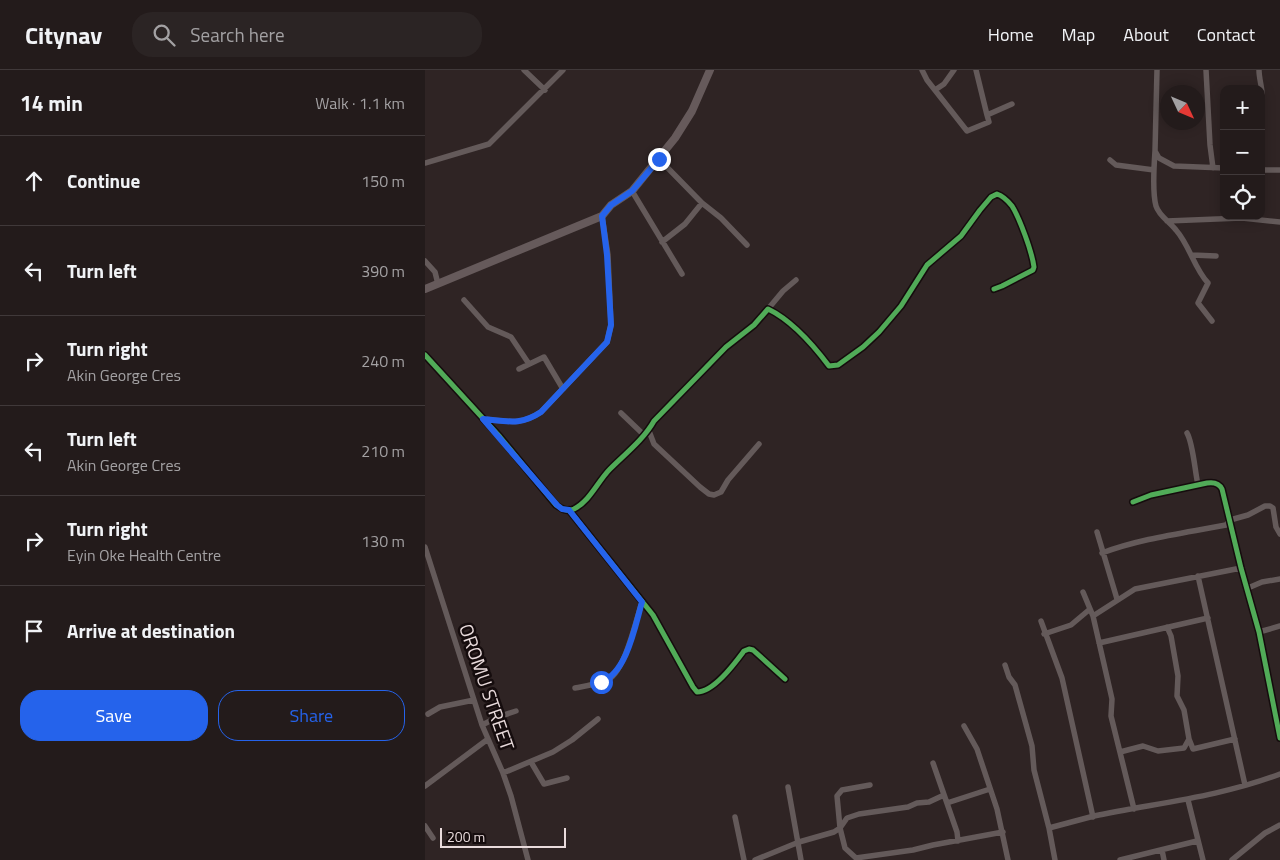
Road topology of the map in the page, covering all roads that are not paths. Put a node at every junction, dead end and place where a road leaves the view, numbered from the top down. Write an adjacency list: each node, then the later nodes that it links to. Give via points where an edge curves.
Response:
1 (524, 70): 11 (street)
2 (563, 70): 11 (street)
3 (711, 70): 16 (main road, via 692,111)
4 (922, 70): 12 (street)
5 (954, 70): 12 (street, via 945,84)
6 (976, 70): 14 (street)
7 (1157, 70): 15 (street)
8 (1206, 70): 19 (street)
9 (1259, 70): 10 (street)
10 (1261, 85)
11 (545, 90): 18 (street, via 489,144)
12 (935, 90): 14 (street, via 967,131 989,122)
13 (1012, 104): 14 (street)
14 (987, 115)
15 (1155, 151): 19 (street, via 1159,158 1174,166); 21 (street)
16 (659, 159): 24 (main road); 25 (street)
17 (1110, 160): 21 (street, via 1117,165)
18 (425, 162)
19 (1213, 168): 20 (street)
20 (1220, 168)
21 (1154, 170): 27 (street, via 1156,206)
22 (1265, 170): 23 (street)
23 (1280, 170)
24 (632, 191): 26 (main road, via 611,205); 29 (street)
25 (702, 203): 29 (street, via 685,224); 30 (street)
26 (602, 216): 36 (main road); 45 (street, via 610,333 605,346)
27 (1167, 221): 28 (street, via 1242,218); 31 (street, via 1177,230)
28 (1280, 222)
29 (662, 242): 34 (street)
30 (747, 245)
31 (1192, 255): 32 (street); 41 (street, via 1208,283 1198,303)
32 (1215, 256)
33 (425, 261): 36 (street, via 435,272)
34 (682, 274)
35 (796, 280): 40 (street)
36 (438, 284): 37 (main road)
37 (425, 289)
38 (994, 289): 40 (street, via 1035,267 1012,207 997,194 985,203 961,236 927,265 901,306 879,332 838,365 829,366 809,341)
39 (464, 300): 43 (street, via 488,327 511,337)
40 (768, 309): 48 (street, via 726,347)
41 (1212, 321)
42 (425, 355): 47 (street)
43 (529, 364): 44 (street); 45 (street, via 544,357)
44 (519, 369)
45 (563, 389): 47 (street, via 531,419 510,422)
46 (621, 412): 48 (street)
47 (483, 419): 53 (street, via 557,505)
48 (646, 433): 50 (street, via 700,487 713,495 721,492); 53 (street, via 608,470 589,496)
49 (1187, 433): 51 (street, via 1191,438)
50 (759, 444)
51 (1198, 485): 52 (street); 54 (street, via 1213,482 1220,486)
52 (1133, 502)
53 (569, 510): 65 (street)
54 (1230, 520): 56 (street, via 1270,506); 58 (street, via 1226,525 1156,538); 59 (street)
55 (1097, 532): 58 (street)
56 (1280, 534)
57 (425, 547): 77 (street, OROMU STREET)
58 (1102, 553): 64 (street)
59 (1241, 568): 60 (street); 62 (street)
60 (1198, 576): 64 (street, via 1135,589); 67 (street)
61 (1280, 579): 62 (street)
62 (1248, 588): 71 (street)
63 (1083, 592): 66 (street)
64 (1117, 599): 66 (street, via 1113,604)
65 (642, 602): 75 (street, via 653,615 697,692 703,692 717,681 744,650 749,649); 76 (street, via 618,669 609,679)
66 (1092, 612): 72 (street, via 1071,625); 73 (street)
67 (1208, 618): 70 (street); 86 (street)
68 (1041, 622): 72 (street)
69 (1280, 626): 71 (street)
70 (1167, 627): 73 (street); 85 (street, via 1178,676 1177,696 1184,710)
71 (1259, 632): 83 (street)
72 (1044, 634): 102 (street, via 1061,678)
73 (1099, 643): 87 (street)
74 (1005, 666): 107 (street, via 1015,685 1032,746 1034,770)
75 (785, 679)
76 (575, 688)
77 (474, 700): 79 (street, via 440,707); 81 (street, OROMU STREET)
78 (516, 711): 81 (street)
79 (428, 714)
80 (598, 718): 88 (street, via 572,740)
81 (482, 725): 84 (street, OROMU STREET)
82 (964, 726): 97 (street, via 977,749)
83 (1280, 735)
84 (488, 739): 90 (street, OROMU STREET); 95 (street)
85 (1189, 739): 86 (street, via 1193,749); 87 (street, via 1183,748 1159,751 1143,746)
86 (1235, 739): 94 (street)
87 (1120, 752): 101 (street)
88 (531, 762): 90 (street); 92 (street, via 544,784)
89 (933, 763): 98 (street)
90 (503, 773): 114 (street, OROMU STREET)
91 (1280, 774): 94 (street)
92 (567, 778)
93 (870, 785): 106 (street, via 841,790 837,794)
94 (1245, 785): 99 (street)
95 (425, 786)
96 (788, 787): 112 (street)
97 (990, 789): 100 (street); 108 (street)
98 (944, 795): 100 (street); 106 (street, via 929,802 859,814 847,818)
99 (1188, 800): 101 (street); 111 (street)
100 (947, 803): 110 (street)
101 (1134, 809): 102 (street)
102 (1093, 816): 107 (street)
103 (735, 817): 115 (street)
104 (1280, 825): 123 (street, via 1265,832)
105 (425, 826): 109 (street)
106 (841, 828): 110 (street, via 845,848 855,858); 112 (street)
107 (1049, 828): 119 (street)
108 (1003, 832): 110 (street); 118 (street)
109 (433, 838)
110 (958, 841)
111 (1197, 841): 113 (street); 122 (street)
112 (799, 842): 116 (street); 117 (street)
113 (1162, 850): 120 (street); 121 (street)
114 (528, 860)
115 (744, 860)
116 (755, 860)
117 (801, 860)
118 (1008, 860)
119 (1055, 860)
120 (1120, 860)
121 (1164, 860)
122 (1203, 860)
123 (1233, 860)

